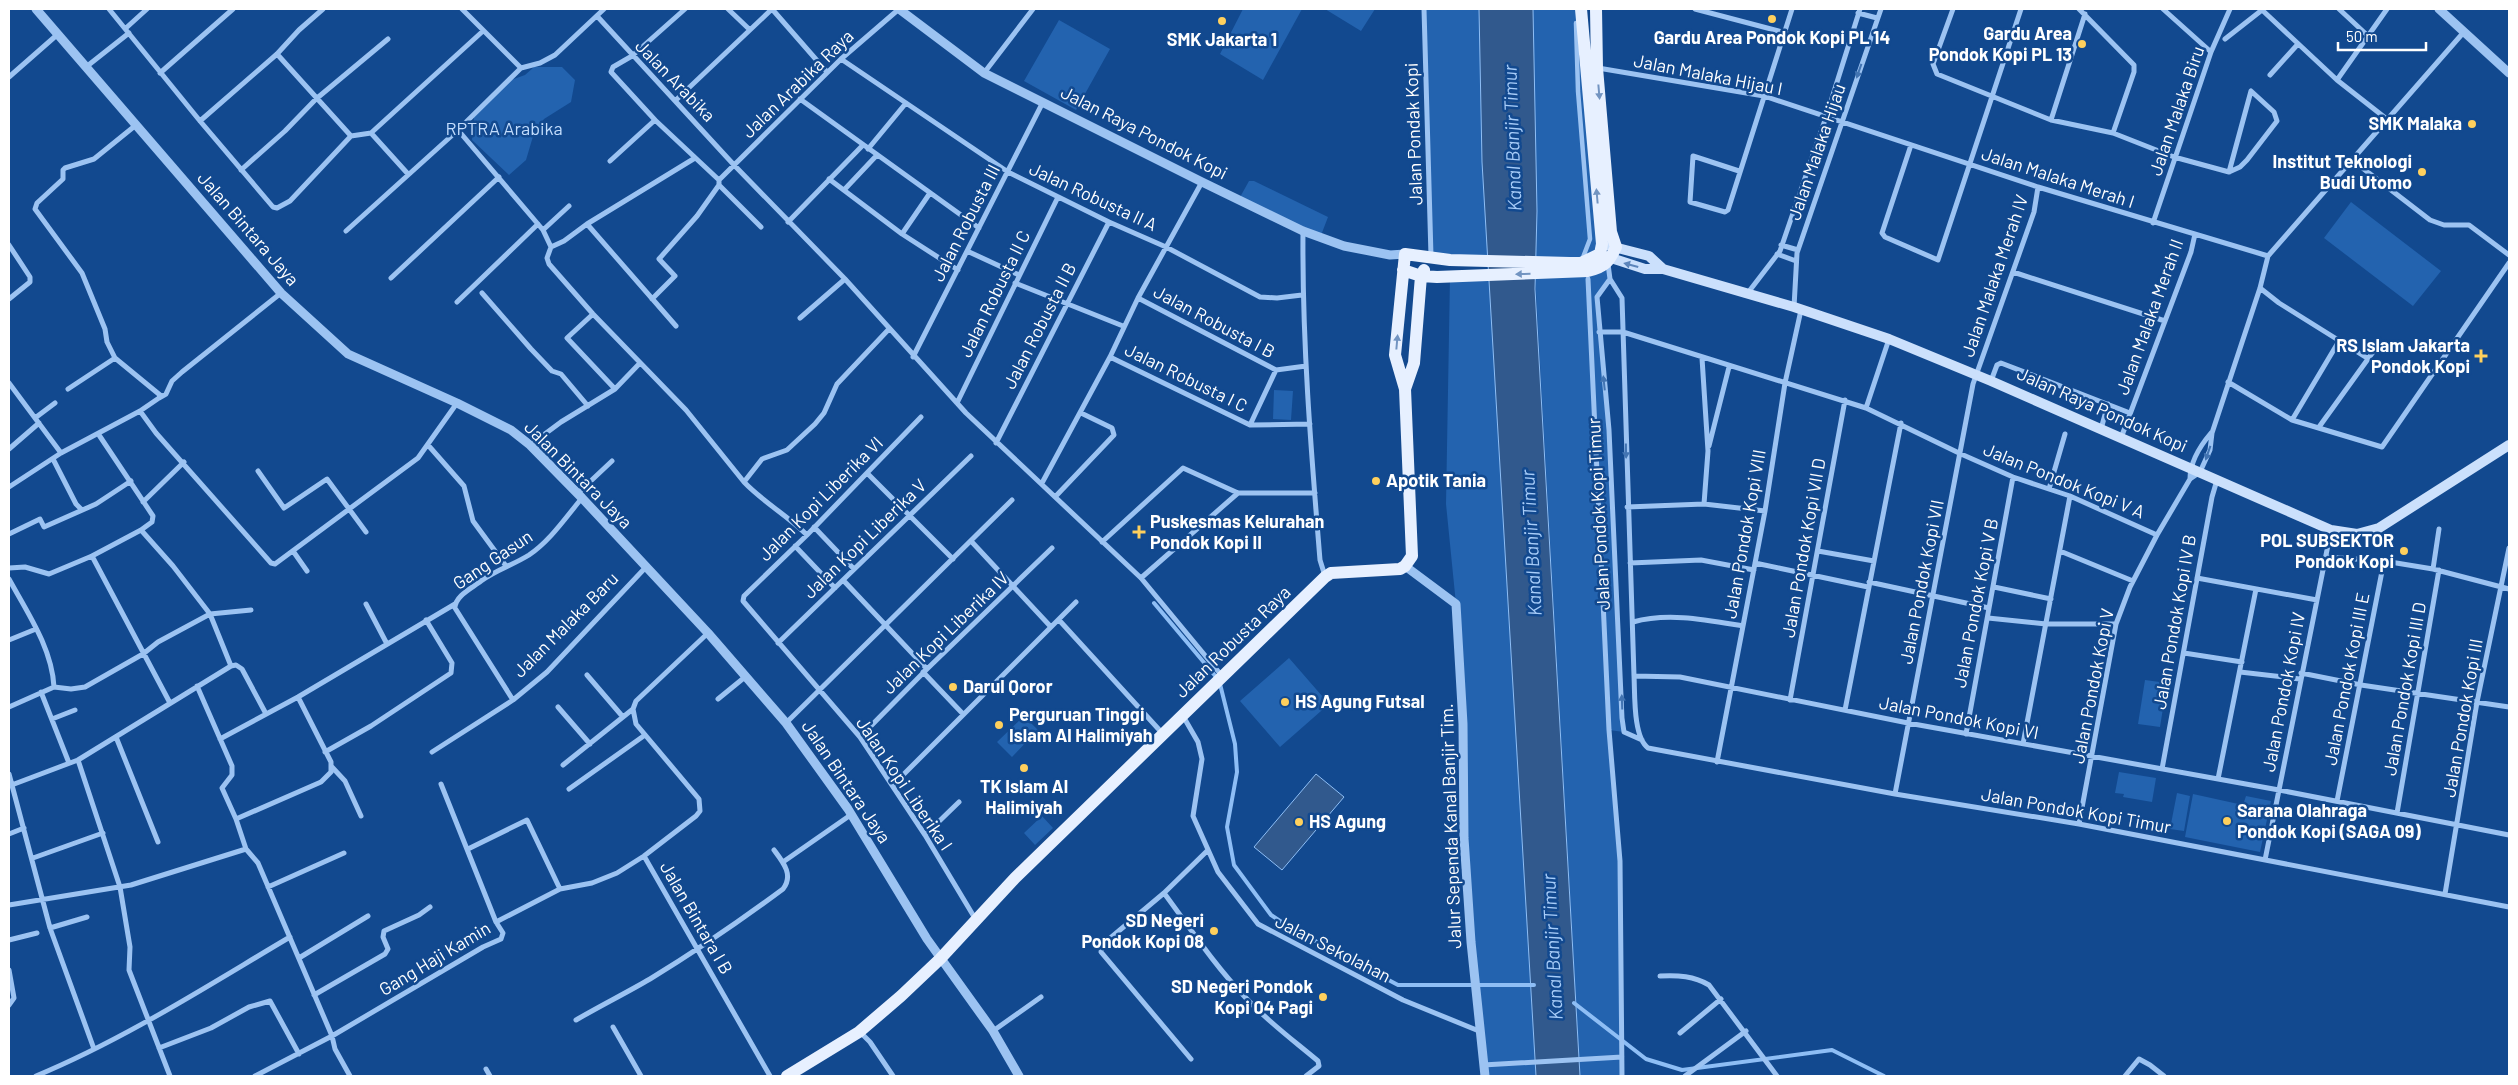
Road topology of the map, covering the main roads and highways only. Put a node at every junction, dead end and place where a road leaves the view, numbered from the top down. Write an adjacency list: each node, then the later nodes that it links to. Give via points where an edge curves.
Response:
1 (1581, 9): 3 (main road, one-way to 1)
2 (1596, 9): 3 (main road, one-way to 3, via 1597,68 1611,232)
3 (1608, 253): 5 (main road, Jalan Raya Pondok Kopi, via 1600,268); 9 (main road, Jalan Raya Pondok Kopi, via 1648,256 1663,269 1889,339 2331,530 2357,534 2379,528)
4 (1431, 258): 5 (main road, Jalan Raya Pondok Kopi); 6 (main road, Jalan Raya Pondok Kopi, via 1405,254); 7 (main road)
5 (1574, 266): 7 (main road, Jalan Raya Pondok Kopi, one-way to 7, via 1450,277)
6 (1403, 270): 7 (main road, Jalan Raya Pondok Kopi); 8 (main road, one-way to 6, via 1396,355)
7 (1420, 276): 8 (main road, via 1414,363)
8 (1405, 389): 10 (main road, Jalan Robusta Raya, via 1412,556 1405,566 1400,569 1331,573 1325,577 1015,878 940,959 859,1032)
9 (2509, 445)
10 (787, 1076)

